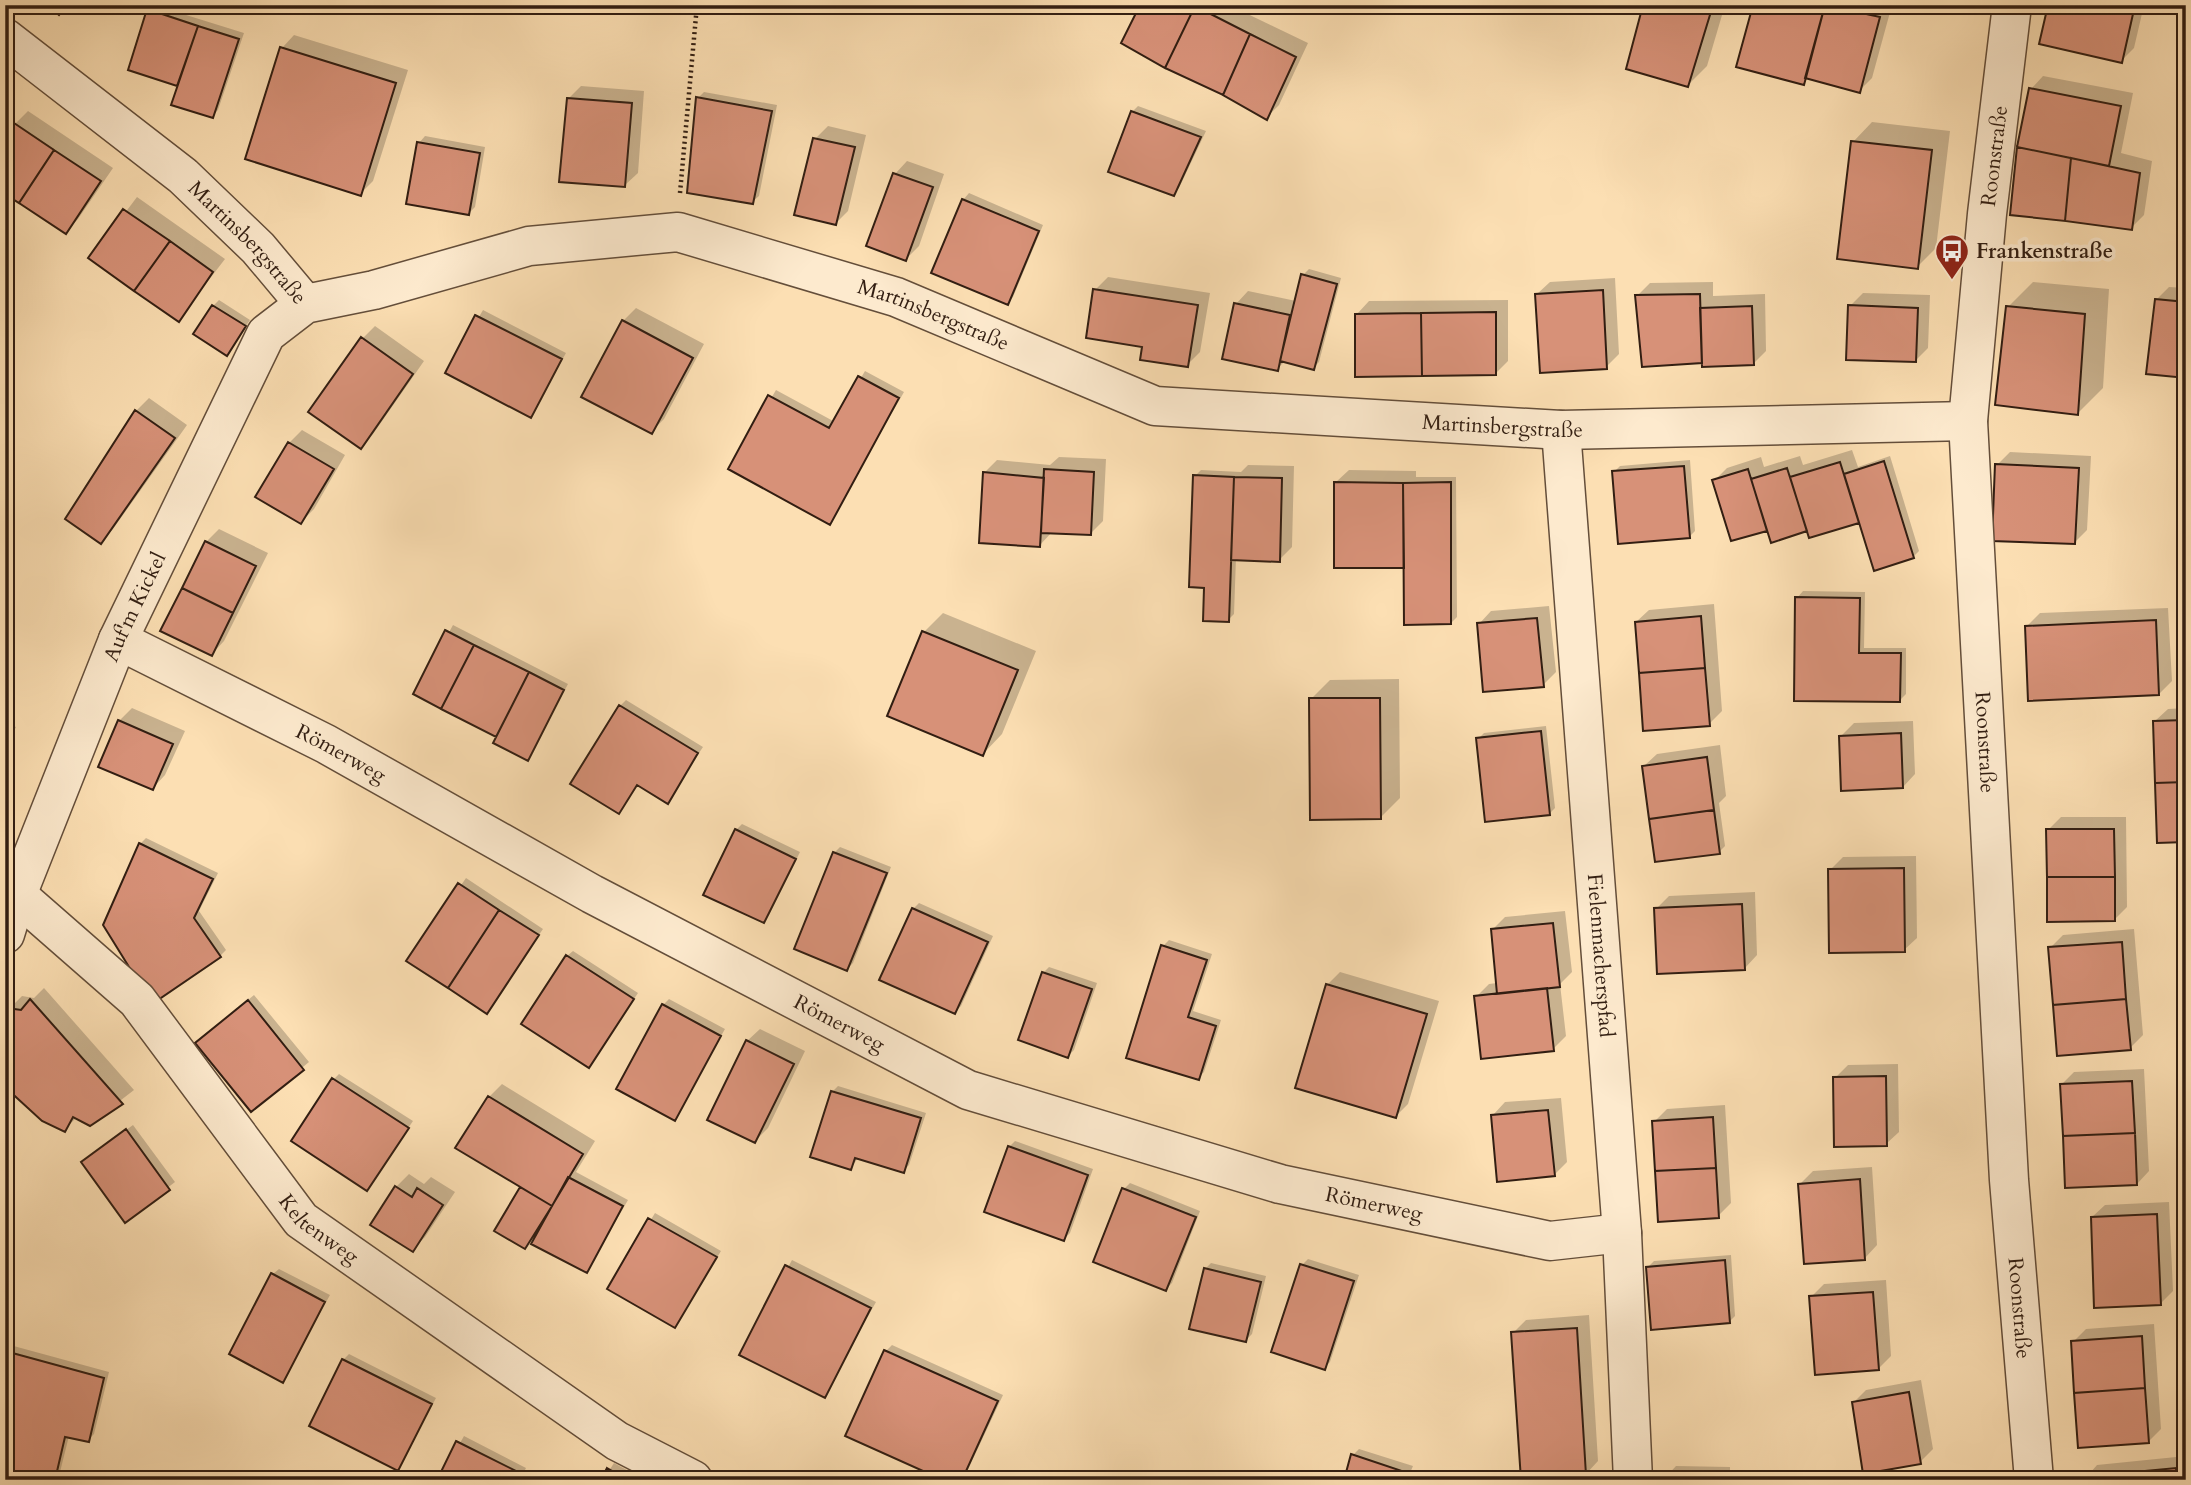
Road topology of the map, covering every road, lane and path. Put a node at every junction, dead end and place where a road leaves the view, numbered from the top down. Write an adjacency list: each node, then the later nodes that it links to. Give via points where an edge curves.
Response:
1 (697, 5): 4 (path)
2 (2012, 5): 6 (street, Roonstraße)
3 (5, 38): 5 (street, Martinsbergstraße, via 183,176 258,248)
4 (680, 195)
5 (305, 304): 7 (street, Martinsbergstraße, via 374,290 529,246 678,232 896,297 1155,406); 8 (street, Auf'm Kickel, via 266,334)
6 (1968, 421): 7 (street, Martinsbergstraße); 14 (street, Roonstraße, via 2008,1180)
7 (1561, 430): 11 (street, Fielenmacherspfad)
8 (118, 640): 9 (street, Auf'm Kickel); 11 (street, Römerweg, via 326,744 592,894 968,1090 1280,1184 1550,1241)
9 (18, 895): 10 (street, Auf'm Kickel); 12 (street, Keltenweg, via 137,1000 301,1220 617,1441)
10 (5, 934)
11 (1622, 1233): 13 (street, Fielenmacherspfad)
12 (693, 1480)
13 (1633, 1480)
14 (2034, 1480)

